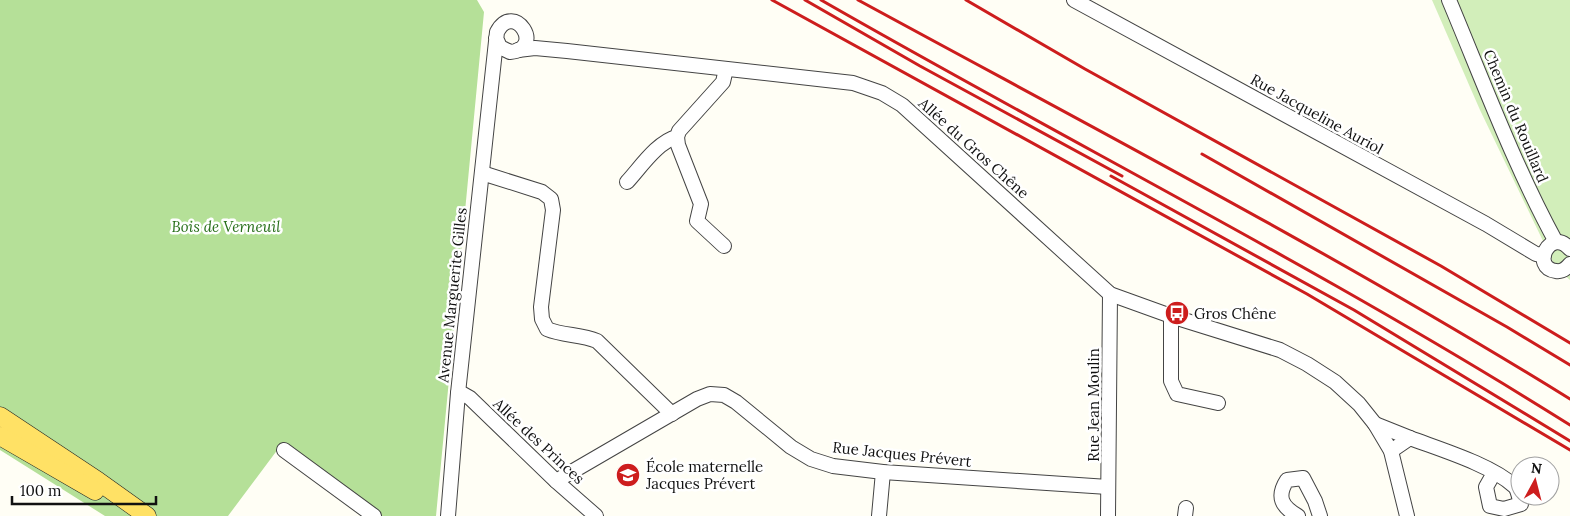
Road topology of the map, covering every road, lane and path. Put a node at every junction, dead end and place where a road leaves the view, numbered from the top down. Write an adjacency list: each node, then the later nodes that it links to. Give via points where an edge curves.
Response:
1 (1074, 0): 15 (street, Rue Jacqueline Auriol)
2 (1449, 0): 12 (street, Chemin du Rouillard, via 1511,150)
3 (526, 32): 4 (street, via 519,24 509,22 500,27); 5 (street, via 526,41); 6 (street, Allée du Gros Chêne, via 549,46)
4 (496, 38): 5 (street, via 503,49); 8 (street, Avenue Marguerite Gilles)
5 (516, 51): 6 (street, Allée du Gros Chêne, via 535,48); 8 (street, via 498,67)
6 (567, 51): 7 (street, Allée du Gros Chêne)
7 (726, 69): 9 (street, via 723,82); 17 (street, Allée du Gros Chêne, via 853,83 882,93 902,105)
8 (492, 78): 10 (street, Avenue Marguerite Gilles)
9 (676, 137): 11 (street, via 659,147); 13 (street, via 700,204 697,221)
10 (482, 173): 19 (street, Avenue Marguerite Gilles); 21 (street, via 542,192 551,199 553,210 541,307 547,328 558,334 597,341)
11 (627, 182)
12 (1556, 242): 14 (street); 15 (street, via 1547,247)
13 (724, 246)
14 (1570, 249)
15 (1544, 256): 16 (street, Rue Jacqueline Auriol, via 1552,270 1561,271)
16 (1569, 267)
17 (1110, 294): 18 (street, Allée du Gros Chêne); 31 (street, Rue Jean Moulin)
18 (1171, 316): 20 (street, via 1171,381 1177,394); 23 (street, Allée du Gros Chêne, via 1280,350 1307,364 1335,382)
19 (458, 393): 30 (street, Allée des Princes, via 470,398); 35 (street, Avenue Marguerite Gilles)
20 (1218, 403)
21 (672, 414): 28 (street, Rue Jacques Prévert, via 710,394 724,395 811,459 833,466); 30 (street, Rue Jacques Prévert)
22 (0, 416): 33 (main road)
23 (1375, 424): 25 (street); 27 (street, Allée du Gros Chêne)
24 (0, 436): 32 (main road)
25 (1410, 438): 27 (street); 29 (street)
26 (284, 450): 34 (street)
27 (1391, 451): 41 (street, Allée du Gros Chêne)
28 (883, 472): 31 (street, Rue Jacques Prévert); 37 (street)
29 (1494, 473)
30 (556, 481): 36 (street, Allée des Princes)
31 (1108, 487): 38 (street, Rue Jean Moulin)
32 (141, 516)
33 (147, 516)
34 (374, 516)
35 (448, 516)
36 (596, 516)
37 (879, 516)
38 (1108, 516)
39 (1298, 516): 40 (street, via 1288,510 1282,499 1282,487 1287,480 1303,478)
40 (1320, 516)
41 (1407, 516)

